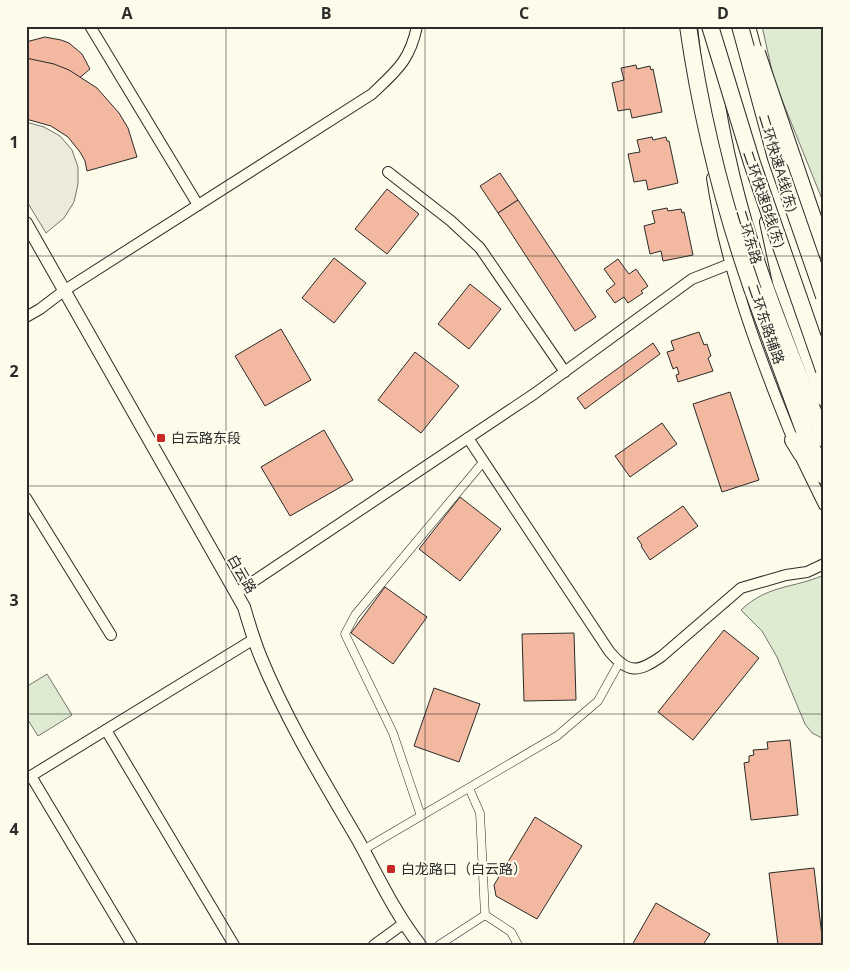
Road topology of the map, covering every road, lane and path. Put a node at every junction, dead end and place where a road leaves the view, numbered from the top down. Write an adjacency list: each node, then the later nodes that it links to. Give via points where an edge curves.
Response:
1 (90, 26): 11 (street)
2 (417, 26): 11 (street, via 403,65 372,94)
3 (688, 26): 15 (street, 二环东路辅路, via 716,206); 27 (main road, bridge, via 712,154 730,219 806,436)
4 (706, 26): 23 (main road, 二环东路, via 720,126 742,215)
5 (710, 26): 20 (main road, 二环快速B线(东), bridge, via 749,156)
6 (726, 26): 9 (main road, 二环东路)
7 (740, 26): 17 (main road, 二环快速A线(东), bridge, via 776,158)
8 (749, 26): 13 (main road, bridge); 14 (street, via 776,122)
9 (756, 143): 14 (main road); 22 (main road, 二环东路, via 777,268)
10 (388, 172): 21 (street, via 452,221 480,248)
11 (198, 204): 16 (street)
12 (26, 223): 16 (street, 白云路)
13 (824, 250)
14 (797, 251): 19 (street)
15 (730, 264): 21 (street, via 692,279); 25 (street, 二环东路辅路)
16 (65, 290): 18 (street); 31 (street, 白云路)
17 (824, 296)
18 (26, 318)
19 (824, 328)
20 (824, 370)
21 (565, 372): 24 (street)
22 (824, 398)
23 (823, 437)
24 (468, 438): 26 (street); 31 (street)
25 (793, 440): 27 (main road, via 801,453); 29 (street, 二环东路辅路)
26 (484, 461): 34 (street); 38 (street, via 355,614 345,634 393,733)
27 (824, 474)
28 (26, 498): 32 (street)
29 (824, 505)
30 (824, 564): 34 (street, via 808,572 741,588 649,665 634,669)
31 (236, 594): 33 (street, 白云路, via 244,607)
32 (111, 635)
33 (254, 639): 35 (street); 39 (street, 白云路, via 296,732)
34 (619, 663): 37 (street, via 598,701 557,736)
35 (106, 730): 36 (street); 43 (street)
36 (29, 778): 42 (street)
37 (468, 788): 38 (street); 40 (street, via 480,813)
38 (421, 816): 39 (street)
39 (363, 850): 41 (street, 白云路)
40 (485, 915): 46 (street); 47 (street, via 511,932)
41 (403, 924): 44 (street); 45 (street, 白云路)
42 (132, 945)
43 (234, 945)
44 (374, 945)
45 (420, 945)
46 (438, 945)
47 (518, 945)

